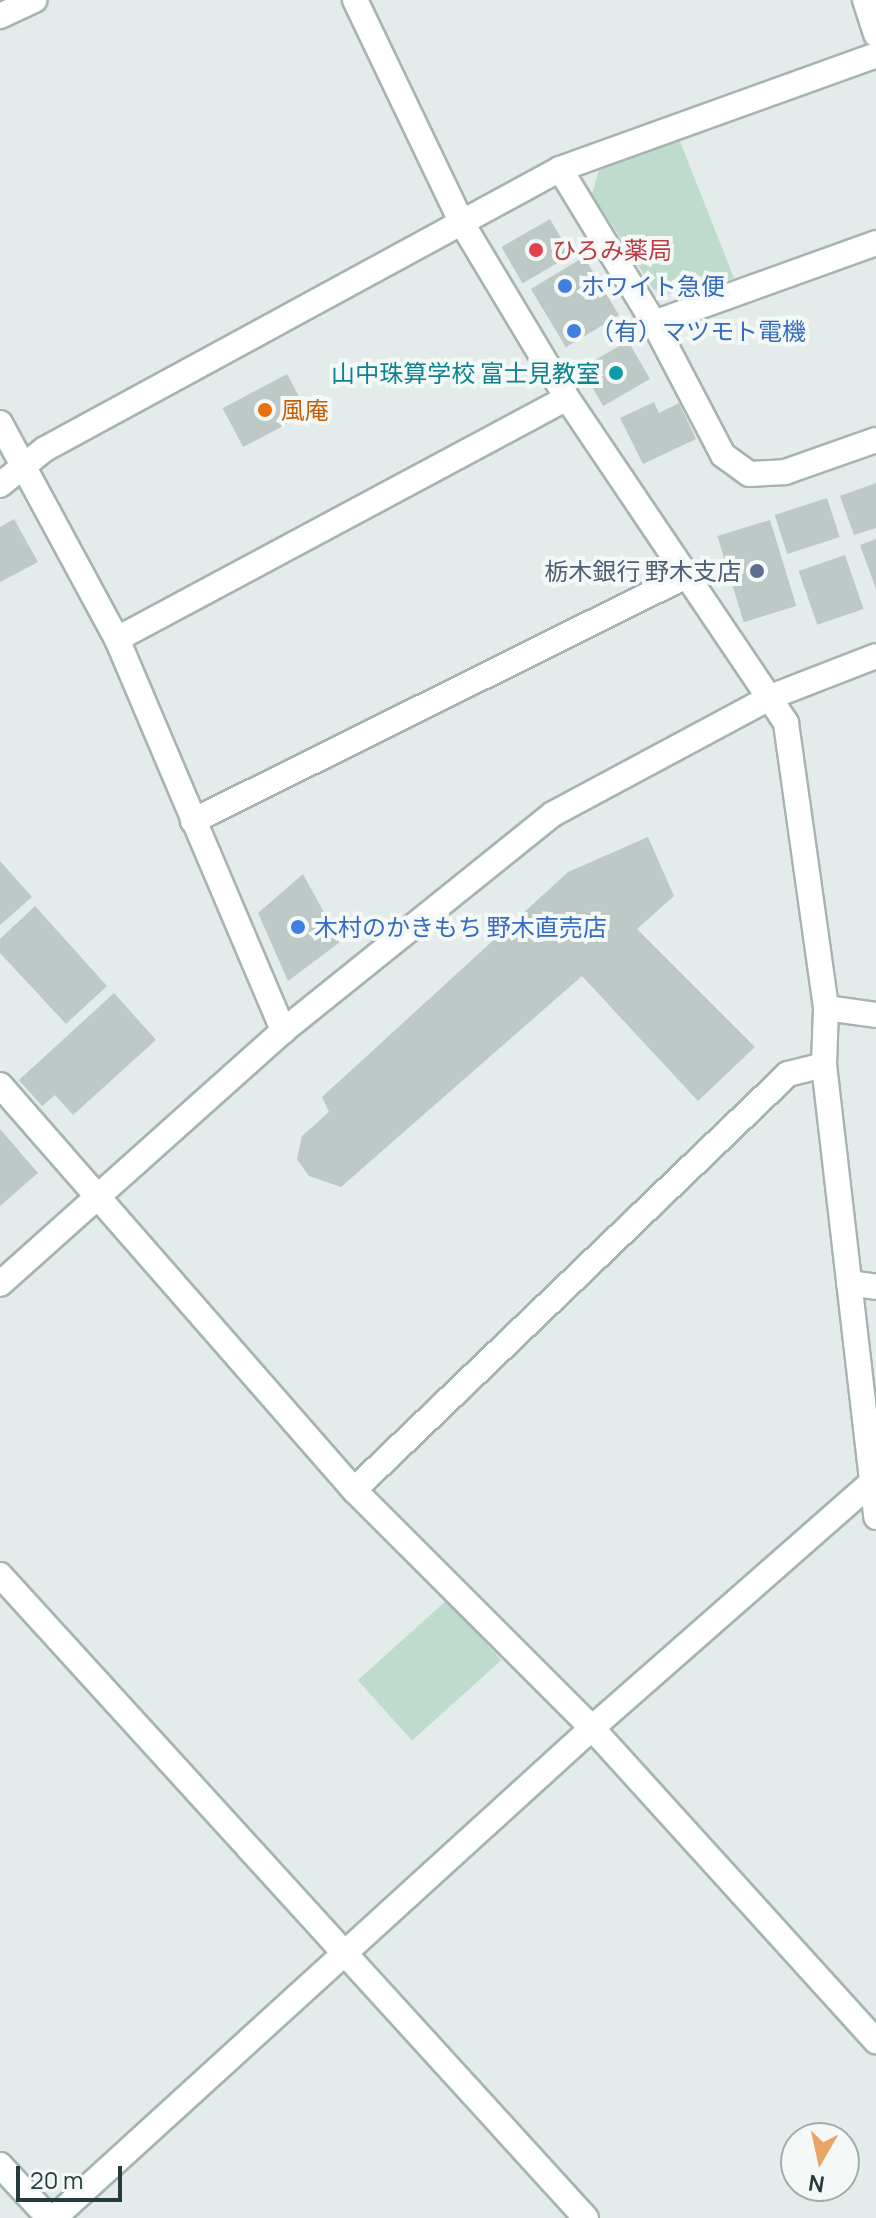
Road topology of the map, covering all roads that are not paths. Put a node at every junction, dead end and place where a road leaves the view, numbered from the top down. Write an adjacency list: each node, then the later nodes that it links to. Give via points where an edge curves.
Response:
1 (34, 0): 4 (street)
2 (355, 0): 8 (street)
3 (865, 0): 5 (street)
4 (0, 16)
5 (876, 34)
6 (876, 55): 7 (street)
7 (560, 169): 8 (street); 10 (street)
8 (463, 225): 11 (street); 14 (street, via 45,449)
9 (876, 243): 10 (street)
10 (654, 323): 13 (street, via 723,455 749,474 785,472)
11 (567, 398): 16 (street); 17 (street)
12 (0, 423): 14 (street)
13 (876, 440)
14 (22, 468): 15 (street); 17 (street)
15 (0, 485)
16 (688, 575): 19 (street); 20 (street)
17 (117, 639): 20 (street)
18 (876, 656): 19 (street)
19 (773, 696): 21 (street, via 792,744); 23 (street, via 553,814)
20 (193, 821): 23 (street)
21 (826, 1008): 22 (street); 24 (street)
22 (876, 1015)
23 (283, 1031): 26 (street)
24 (824, 1065): 27 (street); 31 (street, via 788,1074)
25 (0, 1085): 26 (street)
26 (99, 1196): 28 (street); 31 (street)
27 (849, 1283): 29 (street); 30 (street)
28 (0, 1284)
29 (876, 1287)
30 (872, 1482): 32 (street); 34 (street)
31 (354, 1490): 34 (street)
32 (876, 1517)
33 (0, 1575): 35 (street)
34 (592, 1728): 35 (street); 36 (street)
35 (345, 1954): 38 (street); 39 (street)
36 (876, 2041)
37 (0, 2165): 38 (street)
38 (52, 2218)
39 (586, 2218)

